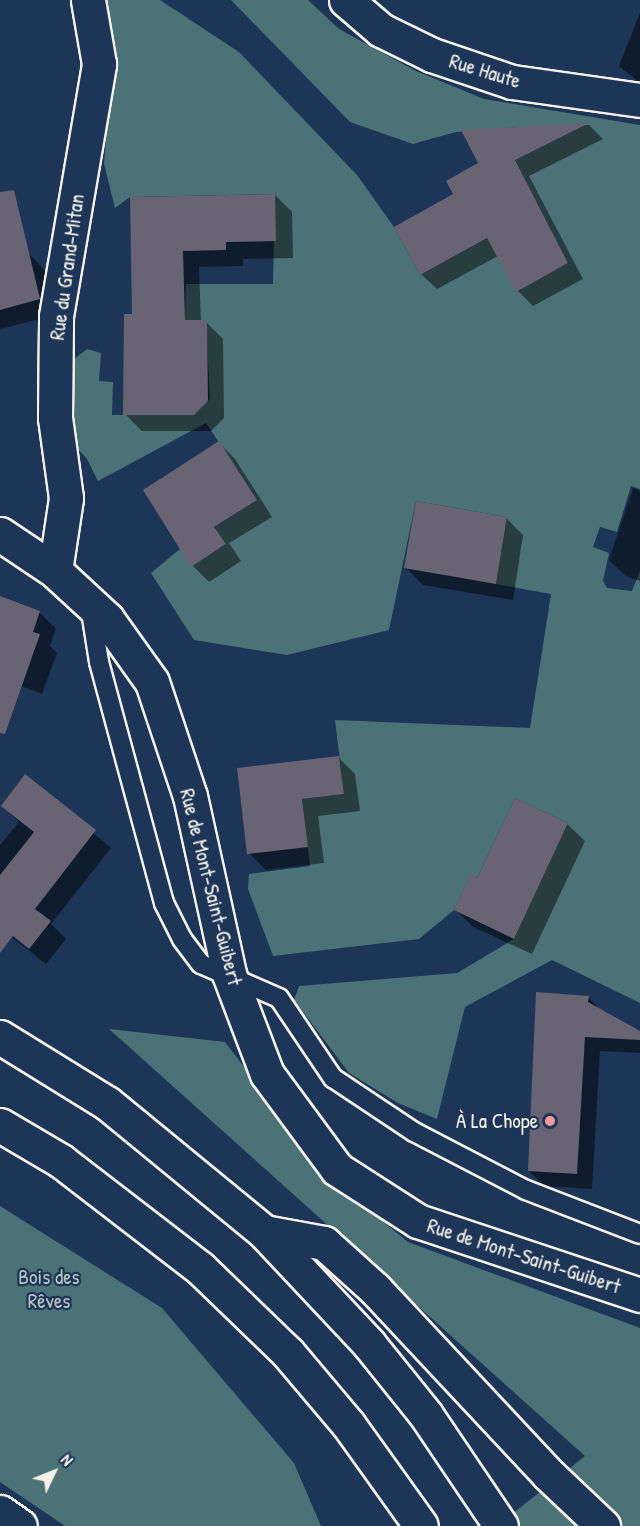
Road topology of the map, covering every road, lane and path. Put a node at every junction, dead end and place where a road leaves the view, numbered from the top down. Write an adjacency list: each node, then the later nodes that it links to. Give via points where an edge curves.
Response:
1 (88, 0): 5 (main road, Rue du Grand-Mitan, via 99,64 56,316 55,418 66,498)
2 (346, 0): 3 (main road, Rue Haute, via 381,30 442,59 512,82)
3 (640, 100)
4 (0, 534): 5 (main road, Rue de Mont-Saint-Guibert)
5 (55, 571): 6 (main road, Rue de Mont-Saint-Guibert)
6 (89, 604): 7 (main road, Rue de Mont-Saint-Guibert, via 107,619 152,682 190,796); 7 (lane, via 99,662 164,903 182,939 201,964)
7 (229, 974): 11 (lane, via 279,998 333,1078 414,1132 526,1190); 12 (main road, Rue de Mont-Saint-Guibert, via 267,1074 337,1169 418,1221)
8 (0, 1037): 10 (main road, via 107,1103)
9 (0, 1125): 16 (main road, via 61,1161 200,1268 288,1353 348,1424)
10 (264, 1233): 14 (main road, via 369,1344 426,1415); 17 (main road, via 324,1243 375,1289 548,1474)
11 (640, 1234)
12 (640, 1295)
13 (0, 1512): 15 (main road)
14 (498, 1521)
15 (20, 1526)
16 (421, 1526)
17 (603, 1526)

